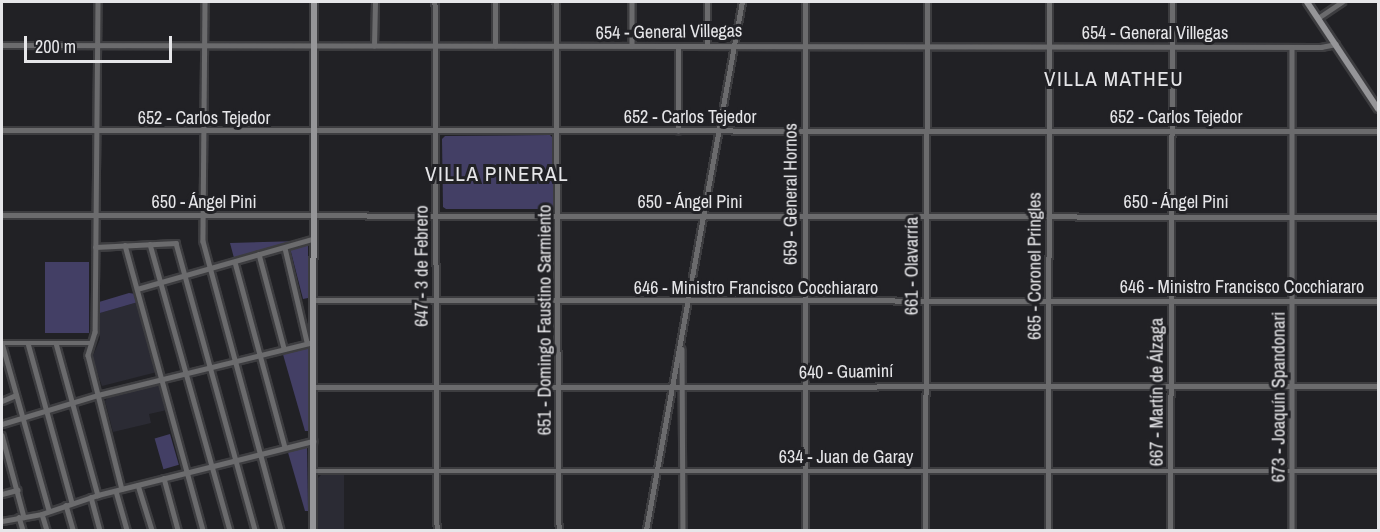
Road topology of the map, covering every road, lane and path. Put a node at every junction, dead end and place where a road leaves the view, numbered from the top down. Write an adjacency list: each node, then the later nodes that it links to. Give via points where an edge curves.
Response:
1 (98, 2): 20 (street)
2 (205, 2): 23 (street)
3 (314, 2): 24 (main road)
4 (375, 2): 25 (street)
5 (435, 2): 26 (street, 647 - 3 de Febrero)
6 (495, 2): 27 (street)
7 (556, 2): 33 (street, 651 - Domingo Faustino Sarmiento)
8 (632, 2): 28 (street)
9 (707, 2): 29 (street)
10 (742, 2): 21 (street)
11 (805, 2): 22 (street, 659 - General Hornos)
12 (927, 2): 30 (street, 661 - Olavarría)
13 (1049, 2): 31 (street, 665 - Coronel Pringles)
14 (1172, 2): 32 (street, 667 - Martín de Álzaga)
15 (1307, 2): 17 (main road)
16 (1342, 2): 17 (street)
17 (1318, 18): 18 (main road)
18 (1336, 44): 35 (street, 654 - General Villegas); 36 (main road)
19 (2, 45): 20 (street, 654 - General Villegas)
20 (97, 45): 23 (street, 654 - General Villegas); 43 (street)
21 (735, 45): 22 (street, 654 - General Villegas); 29 (street, 654 - General Villegas); 46 (street)
22 (805, 45): 30 (street, 654 - General Villegas); 39 (street, 659 - General Hornos)
23 (205, 46): 24 (street, 654 - General Villegas); 44 (street)
24 (314, 46): 25 (street, 654 - General Villegas); 45 (main road)
25 (374, 46): 26 (street, 654 - General Villegas)
26 (434, 46): 27 (street, 654 - General Villegas); 49 (street, 647 - 3 de Febrero)
27 (495, 46): 33 (street, 654 - General Villegas)
28 (632, 46): 33 (street, 654 - General Villegas); 34 (street, 654 - General Villegas)
29 (707, 46): 34 (street, 654 - General Villegas)
30 (927, 46): 31 (street, 654 - General Villegas); 47 (street, 661 - Olavarría)
31 (1049, 46): 32 (street, 654 - General Villegas); 40 (street, 665 - Coronel Pringles)
32 (1172, 46): 35 (street, 654 - General Villegas); 41 (street, 667 - Martín de Álzaga)
33 (557, 47): 50 (street, 651 - Domingo Faustino Sarmiento)
34 (678, 47): 38 (street)
35 (1292, 47): 42 (street, 673 - Joaquín Spandonari)
36 (1378, 109)
37 (2, 130): 43 (street, 652 - Carlos Tejedor)
38 (678, 130): 46 (street, 652 - Carlos Tejedor); 50 (street, 652 - Carlos Tejedor)
39 (805, 130): 46 (street, 652 - Carlos Tejedor); 47 (street, 652 - Carlos Tejedor); 53 (street, 659 - General Hornos)
40 (1049, 130): 41 (street, 652 - Carlos Tejedor); 47 (street, 652 - Carlos Tejedor); 54 (street, 665 - Coronel Pringles)
41 (1171, 130): 42 (street, 652 - Carlos Tejedor); 61 (street, 667 - Martín de Álzaga)
42 (1292, 130): 48 (street, 652 - Carlos Tejedor); 62 (street, 673 - Joaquín Spandonari)
43 (97, 131): 44 (street, 652 - Carlos Tejedor); 55 (street)
44 (204, 131): 45 (street, 652 - Carlos Tejedor); 56 (street)
45 (314, 131): 49 (street, 652 - Carlos Tejedor); 52 (main road)
46 (720, 131): 59 (street)
47 (927, 131): 60 (street, 661 - Olavarría)
48 (1378, 131)
49 (435, 132): 50 (street, 652 - Carlos Tejedor); 57 (street, 647 - 3 de Febrero)
50 (557, 132): 58 (street, 651 - Domingo Faustino Sarmiento)
51 (2, 215): 55 (street, 650 - Ángel Pini)
52 (313, 215): 56 (street, 650 - Ángel Pini); 57 (street, 650 - Ángel Pini); 64 (main road)
53 (805, 215): 59 (street, 650 - Ángel Pini); 60 (street, 650 - Ángel Pini); 79 (street, 659 - General Hornos)
54 (1049, 215): 60 (street, 650 - Ángel Pini); 61 (street, 650 - Ángel Pini); 77 (street, 665 - Coronel Pringles)
55 (96, 216): 56 (street, 650 - Ángel Pini); 67 (street)
56 (203, 216): 71 (street, via 203,241)
57 (435, 216): 58 (street, 650 - Ángel Pini); 83 (street, 647 - 3 de Febrero)
58 (558, 216): 59 (street, 650 - Ángel Pini); 84 (street, 651 - Domingo Faustino Sarmiento)
59 (703, 216): 78 (street)
60 (927, 216): 76 (street, 661 - Olavarría)
61 (1171, 216): 62 (street, 650 - Ángel Pini); 80 (street, 667 - Martín de Álzaga)
62 (1292, 216): 63 (street, 650 - Ángel Pini); 81 (street, 673 - Joaquín Spandonari)
63 (1378, 217)
64 (313, 239): 68 (street); 75 (main road)
65 (150, 244): 66 (street); 72 (street, via 176,243); 73 (street)
66 (125, 245): 67 (street); 74 (street)
67 (95, 247): 89 (street)
68 (285, 248): 69 (street); 86 (street)
69 (260, 254): 70 (street); 91 (street)
70 (235, 262): 71 (street); 92 (street)
71 (211, 268): 72 (street); 93 (street)
72 (186, 275): 73 (street); 94 (street)
73 (161, 281): 74 (street); 95 (street)
74 (137, 289): 96 (street)
75 (313, 300): 83 (street, 646 - Ministro Francisco Cocchiararo); 86 (main road)
76 (927, 300): 77 (street, 646 - Ministro Francisco Cocchiararo); 79 (street, 646 - Ministro Francisco Cocchiararo); 97 (street, 661 - Olavarría)
77 (1049, 300): 80 (street, 646 - Ministro Francisco Cocchiararo); 98 (street, 665 - Coronel Pringles)
78 (688, 301): 79 (street, 646 - Ministro Francisco Cocchiararo); 84 (street, 646 - Ministro Francisco Cocchiararo); 85 (street)
79 (805, 301): 101 (street, 659 - General Hornos)
80 (1171, 301): 81 (street, 646 - Ministro Francisco Cocchiararo); 99 (street, 667 - Martín de Álzaga)
81 (1292, 301): 82 (street, 646 - Ministro Francisco Cocchiararo); 102 (street, 673 - Joaquín Spandonari)
82 (1378, 301)
83 (436, 302): 84 (street, 646 - Ministro Francisco Cocchiararo); 105 (street, 647 - 3 de Febrero)
84 (558, 302): 106 (street, 651 - Domingo Faustino Sarmiento)
85 (682, 337): 100 (street); 107 (street)
86 (310, 342): 91 (street); 104 (main road)
87 (2, 343): 88 (street); 108 (street)
88 (28, 343): 90 (street); 112 (street)
89 (92, 343): 90 (street); 109 (street, via 88,351)
90 (56, 344): 111 (street)
91 (284, 348): 92 (street)
92 (260, 355): 93 (street); 117 (street)
93 (236, 361): 94 (street); 118 (street)
94 (211, 367): 95 (street); 119 (street)
95 (186, 374): 96 (street); 120 (street)
96 (160, 380): 109 (street); 132 (street)
97 (926, 385): 98 (street, 640 - Guaminí); 101 (street, 640 - Guaminí); 122 (street, 661 - Olavarría)
98 (1048, 385): 99 (street, 640 - Guaminí); 128 (street, 665 - Coronel Pringles)
99 (1170, 385): 102 (street, 640 - Guaminí); 129 (street, 667 - Martín de Álzaga)
100 (672, 386): 106 (street, 640 - Guaminí); 107 (street, 640 - Guaminí); 125 (street)
101 (804, 386): 107 (street, 640 - Guaminí); 127 (street, 659 - General Hornos)
102 (1292, 386): 103 (street, 640 - Guaminí); 130 (street, 673 - Joaquín Spandonari)
103 (1378, 386)
104 (313, 387): 105 (street, 640 - Guaminí); 116 (main road)
105 (436, 387): 106 (street, 640 - Guaminí); 121 (street, 647 - 3 de Febrero)
106 (558, 387): 124 (street, 651 - Domingo Faustino Sarmiento)
107 (682, 387): 126 (street)
108 (16, 395): 110 (street); 113 (street)
109 (98, 395): 111 (street); 135 (street)
110 (2, 400)
111 (71, 403): 112 (street); 139 (street)
112 (46, 411): 113 (street); 141 (street)
113 (22, 418): 114 (street); 143 (street)
114 (2, 424)
115 (2, 435): 136 (street)
116 (313, 441): 117 (street); 123 (main road)
117 (285, 447): 118 (street)
118 (260, 454): 119 (street); 157 (street)
119 (236, 460): 120 (street); 156 (street)
120 (212, 466): 132 (street); 155 (street)
121 (437, 470): 123 (street, 634 - Juan de Garay); 124 (street, 634 - Juan de Garay); 159 (street, 647 - 3 de Febrero)
122 (926, 470): 127 (street, 634 - Juan de Garay); 128 (street, 634 - Juan de Garay); 164 (street, 661 - Olavarría)
123 (313, 471): 158 (main road)
124 (559, 471): 125 (street, 634 - Juan de Garay); 160 (street, 651 - Domingo Faustino Sarmiento)
125 (657, 471): 126 (street, 634 - Juan de Garay); 161 (street)
126 (683, 471): 127 (street, 634 - Juan de Garay); 162 (street)
127 (805, 471): 163 (street, 659 - General Hornos)
128 (1048, 471): 129 (street, 634 - Juan de Garay); 165 (street, 665 - Coronel Pringles)
129 (1170, 471): 130 (street, 634 - Juan de Garay); 166 (street, 667 - Martín de Álzaga)
130 (1292, 471): 131 (street, 634 - Juan de Garay); 167 (street, 673 - Joaquín Spandonari)
131 (1378, 471)
132 (187, 472): 133 (street); 154 (street)
133 (164, 478): 134 (street); 153 (street)
134 (138, 485): 135 (street); 152 (street)
135 (122, 489): 137 (street)
136 (17, 490): 138 (street); 145 (street)
137 (116, 491): 139 (street); 151 (street)
138 (2, 494)
139 (98, 495): 140 (street)
140 (91, 497): 141 (street); 150 (street)
141 (72, 503): 142 (street)
142 (66, 505): 143 (street); 149 (street)
143 (49, 510): 144 (street)
144 (42, 514): 145 (street); 148 (street)
145 (21, 517): 146 (street); 147 (street)
146 (2, 521)
147 (22, 531)
148 (47, 531)
149 (74, 531)
150 (100, 531)
151 (127, 531)
152 (152, 531)
153 (178, 531)
154 (203, 531)
155 (230, 531)
156 (255, 531)
157 (281, 531)
158 (313, 531)
159 (437, 531)
160 (559, 531)
161 (646, 531)
162 (683, 531)
163 (805, 531)
164 (926, 531)
165 (1048, 531)
166 (1170, 531)
167 (1292, 531)

